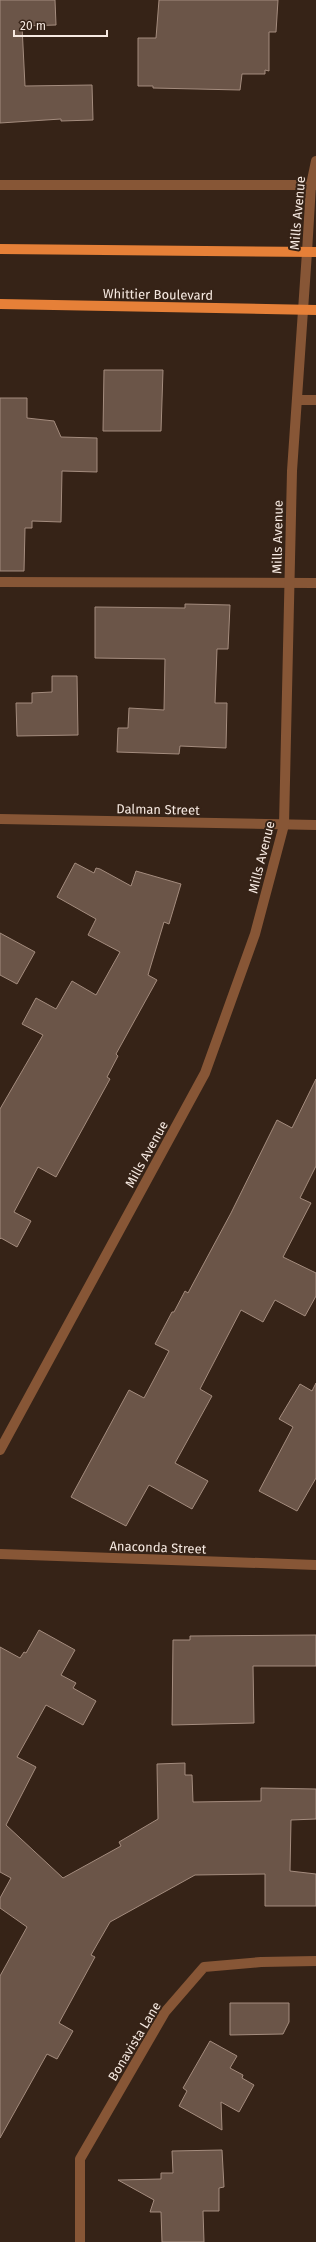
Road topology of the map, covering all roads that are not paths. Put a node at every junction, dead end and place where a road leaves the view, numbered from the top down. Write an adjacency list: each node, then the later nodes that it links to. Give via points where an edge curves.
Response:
1 (316, 161): 2 (street, Mills Avenue)
2 (313, 185): 3 (street); 5 (street, Mills Avenue)
3 (0, 186)
4 (0, 249): 5 (main road)
5 (311, 252): 7 (street, Mills Avenue)
6 (0, 304): 7 (main road, Whittier Boulevard)
7 (303, 310): 8 (main road, Whittier Boulevard); 9 (street, Mills Avenue)
8 (316, 310)
9 (297, 400): 10 (street); 12 (street, Mills Avenue)
10 (316, 400)
11 (0, 582): 12 (street)
12 (289, 582): 13 (street); 15 (street, Mills Avenue)
13 (316, 583)
14 (0, 819): 15 (street, Dalman Street)
15 (284, 825): 16 (street, Dalman Street); 17 (street, Mills Avenue, via 255,934 205,1073)
16 (316, 825)
17 (0, 1450)
18 (0, 1554): 19 (street, Anaconda Street)
19 (316, 1565)
20 (316, 1961): 21 (street, Bonavista Lane, via 204,1967 165,2012 80,2159)
21 (80, 2242)

